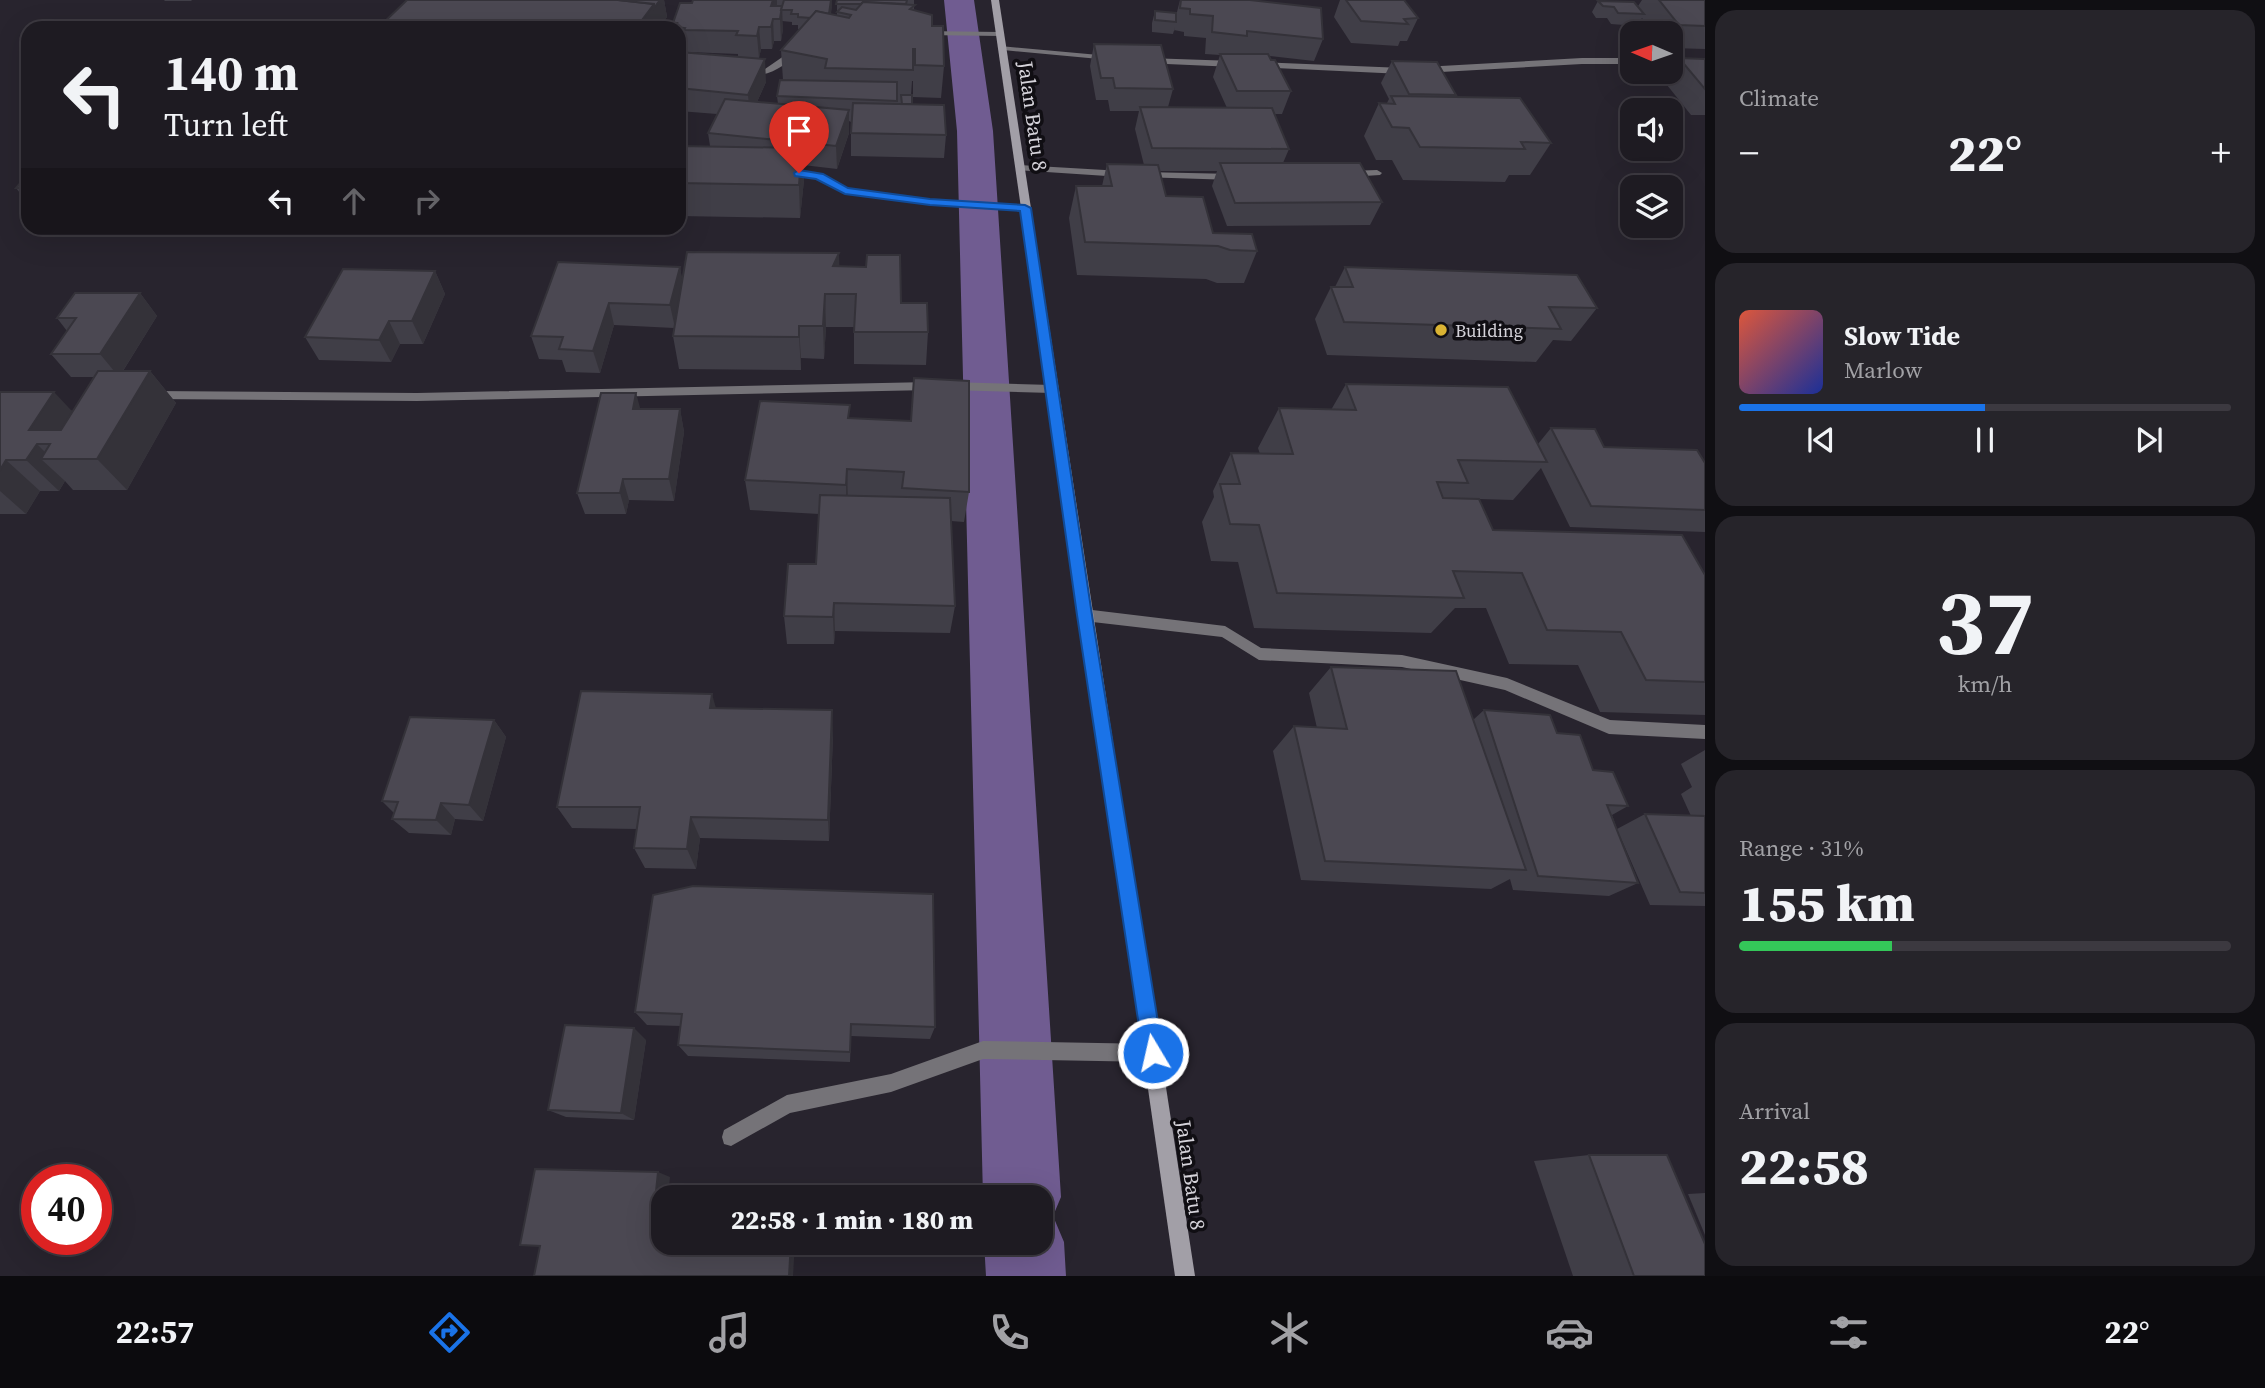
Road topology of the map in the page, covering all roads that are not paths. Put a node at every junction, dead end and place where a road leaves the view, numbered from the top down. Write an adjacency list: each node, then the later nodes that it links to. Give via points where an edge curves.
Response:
1 (995, 0): 3 (street, Jalan Batu 8)
2 (911, 33): 3 (street, via 976,35)
3 (1002, 41): 5 (street); 11 (street, Jalan Batu 8)
4 (802, 48): 10 (street, via 767,72)
5 (1127, 59)
6 (1141, 60): 7 (street, via 1367,71)
7 (1620, 61)
8 (1684, 61): 9 (street)
9 (1705, 61)
10 (731, 72)
11 (1019, 168): 15 (street); 16 (street, Jalan Batu 8)
12 (778, 170): 16 (street, via 819,176 845,191)
13 (1377, 173): 14 (street)
14 (1340, 174)
15 (1246, 177)
16 (1025, 208): 17 (street, Jalan Batu 8)
17 (1052, 389): 18 (street, via 948,386 417,397); 19 (street, Jalan Batu 8)
18 (132, 394)
19 (1084, 615): 20 (street, via 1225,632 1259,654 1402,661 1507,684 1609,727); 21 (street, Jalan Batu 8)
20 (1705, 732)
21 (1153, 1053): 22 (street, via 983,1050 891,1083 787,1104); 23 (street, Jalan Batu 8)
22 (731, 1137)
23 (1185, 1276)

